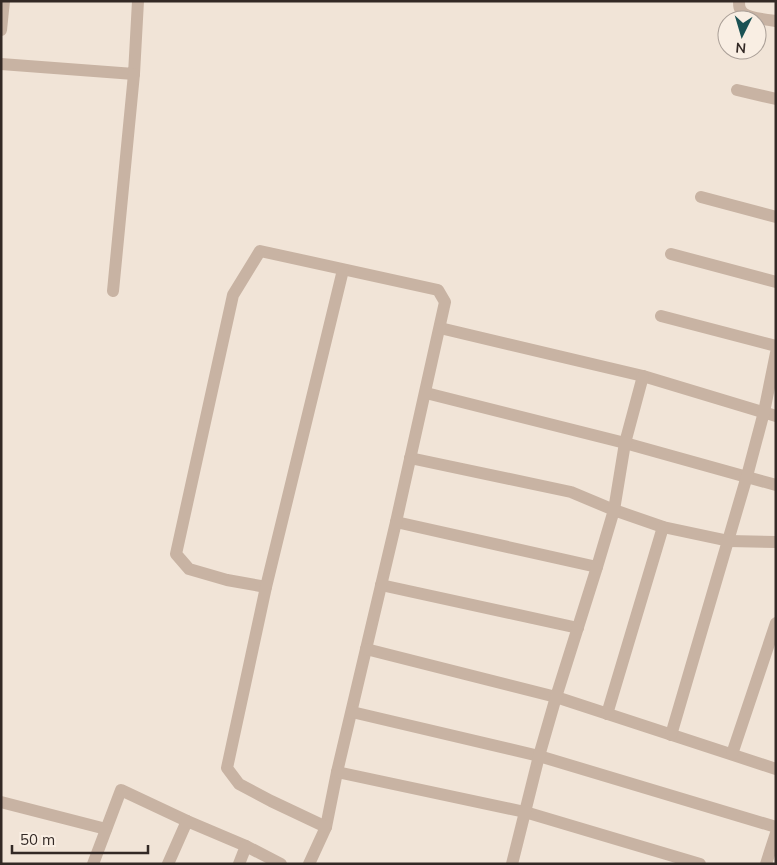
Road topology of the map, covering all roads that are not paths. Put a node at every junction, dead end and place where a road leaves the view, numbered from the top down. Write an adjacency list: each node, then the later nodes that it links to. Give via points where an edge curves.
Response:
1 (4, 1): 5 (street)
2 (138, 1): 7 (street)
3 (740, 1): 4 (street, via 739,7 746,15)
4 (776, 22)
5 (1, 30)
6 (1, 64): 7 (street)
7 (134, 74): 15 (street)
8 (737, 90): 9 (street)
9 (776, 99)
10 (701, 197): 11 (street)
11 (776, 217)
12 (671, 254): 14 (street)
13 (343, 270): 17 (street, via 438,290 446,302); 34 (street); 34 (street, via 260,251 233,295 176,554 189,569)
14 (776, 282)
15 (113, 292)
16 (661, 316): 18 (street)
17 (440, 328): 20 (street); 21 (street)
18 (776, 346)
19 (776, 353): 22 (street)
20 (643, 376): 22 (street); 23 (street)
21 (426, 393): 23 (street); 24 (street)
22 (770, 414): 25 (street)
23 (625, 443): 25 (street); 27 (street)
24 (410, 458): 27 (street, via 571,492); 28 (street)
25 (747, 476): 26 (street); 30 (street)
26 (776, 485)
27 (614, 510): 29 (street); 32 (street)
28 (396, 522): 32 (street); 33 (street)
29 (663, 527): 30 (street); 40 (street)
30 (729, 541): 31 (street); 41 (street)
31 (776, 542)
32 (598, 567): 36 (street)
33 (381, 585): 36 (street); 37 (street)
34 (266, 587): 49 (street, via 227,768 239,784)
35 (776, 623): 42 (street)
36 (578, 628): 38 (street)
37 (366, 649): 38 (street); 39 (street)
38 (556, 697): 40 (street); 43 (street)
39 (352, 712): 43 (street); 45 (street)
40 (607, 714): 41 (street)
41 (671, 735): 42 (street)
42 (732, 754): 44 (street)
43 (539, 756): 47 (street); 50 (street)
44 (776, 768)
45 (337, 772): 47 (street); 49 (street)
46 (1, 802): 51 (street)
47 (525, 812): 59 (street); 60 (street)
48 (187, 821): 51 (street, via 122,790); 53 (street); 55 (street)
49 (326, 826): 58 (street)
50 (776, 827)
51 (106, 829): 54 (street)
52 (776, 834): 61 (street)
53 (246, 846): 56 (street); 57 (street)
54 (93, 864)
55 (168, 864)
56 (239, 864)
57 (282, 864)
58 (309, 864)
59 (512, 864)
60 (700, 864)
61 (766, 864)

